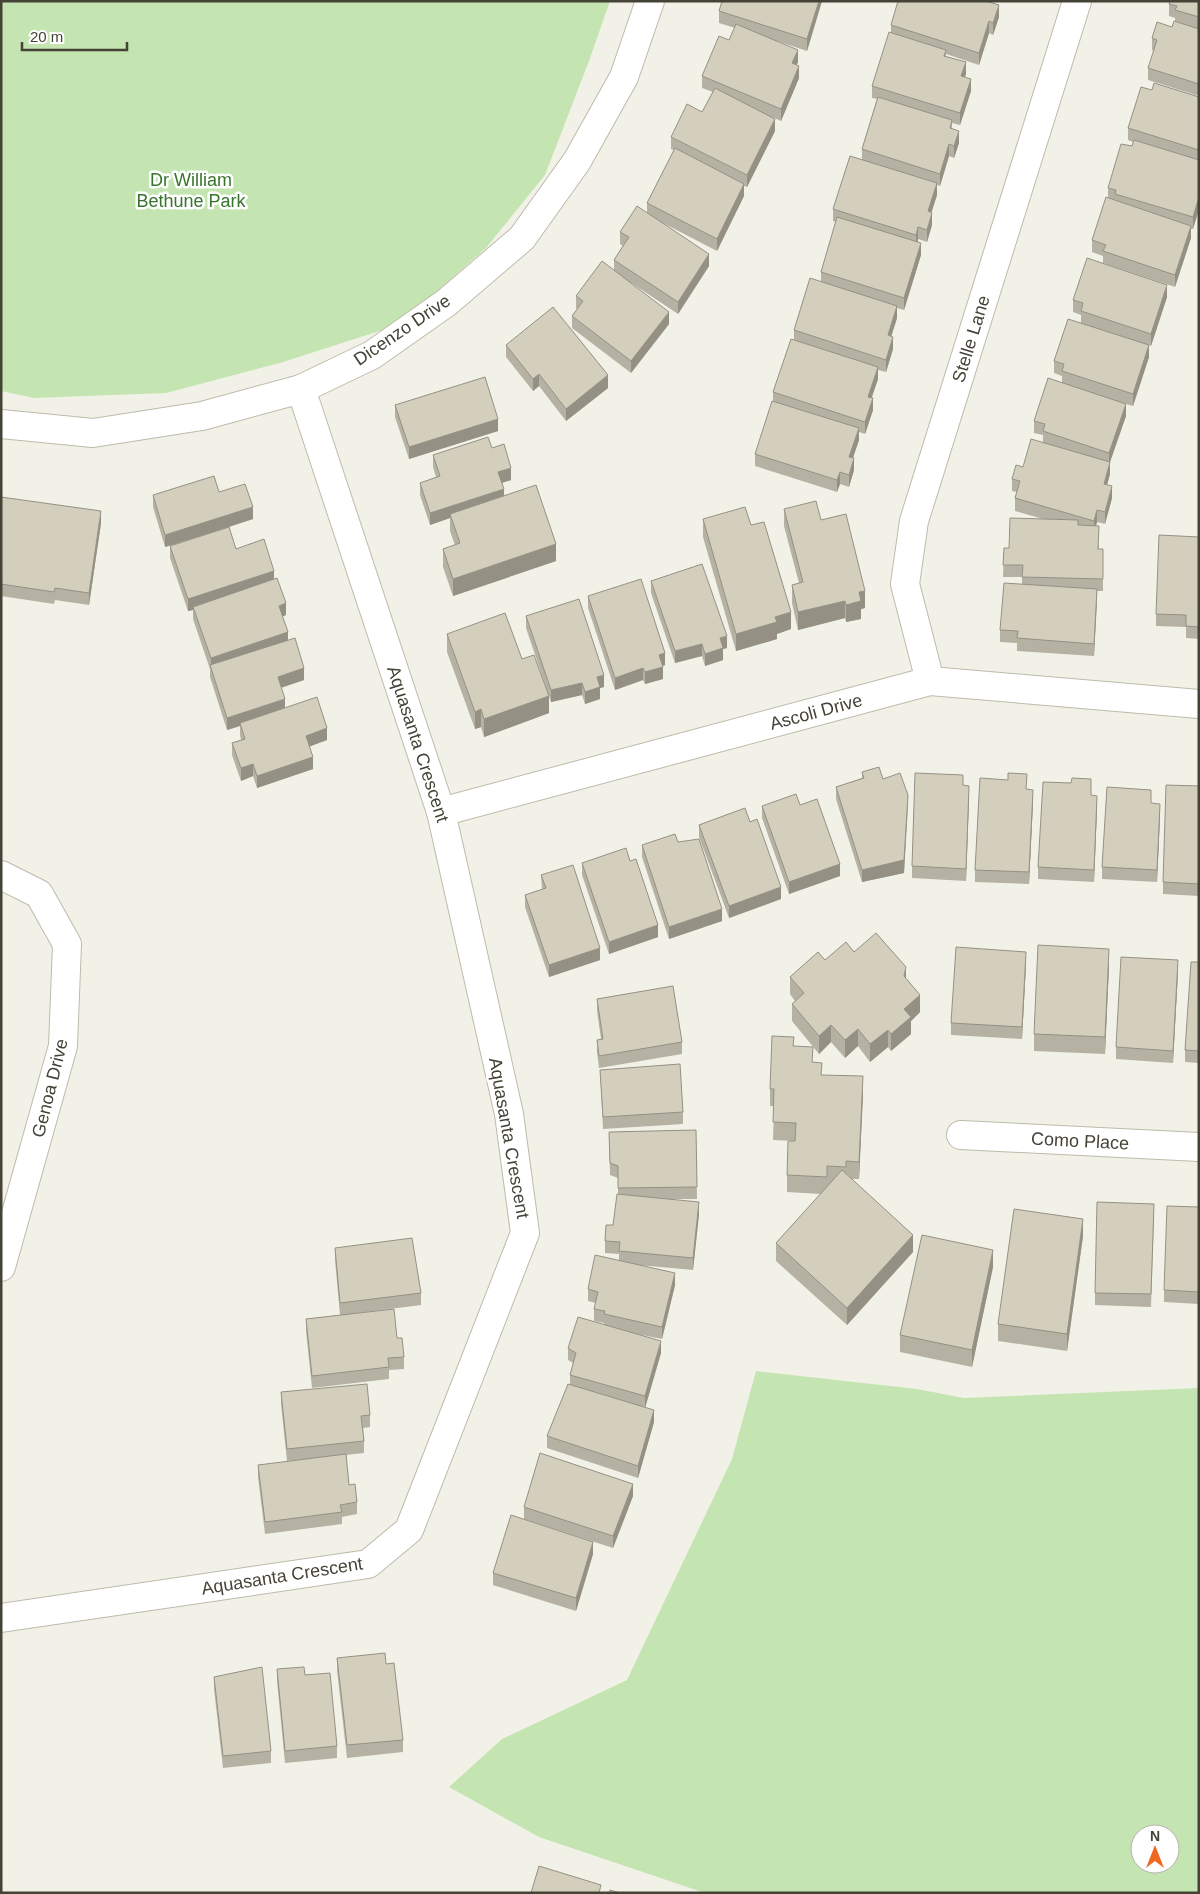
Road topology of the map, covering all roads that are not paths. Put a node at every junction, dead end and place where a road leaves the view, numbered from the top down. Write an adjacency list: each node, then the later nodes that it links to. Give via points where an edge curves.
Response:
1 (650, 1): 3 (street, Dicenzo Drive, via 624,77 577,162 522,238 446,303 372,355)
2 (1077, 1): 5 (street, Stelle Lane, via 914,521 905,584)
3 (301, 389): 4 (street, Dicenzo Drive, via 202,416 93,433); 7 (street, Aquasanta Crescent)
4 (1, 424)
5 (930, 681): 6 (street, Ascoli Drive); 7 (street, Ascoli Drive)
6 (1199, 704)
7 (441, 812): 12 (street, Aquasanta Crescent, via 509,1114 525,1233 409,1530 368,1564)
8 (1, 875): 11 (street, Genoa Drive, via 39,894 67,944 63,1046)
9 (961, 1136): 10 (street, Como Place)
10 (1199, 1147)
11 (1, 1267)
12 (1, 1618)

